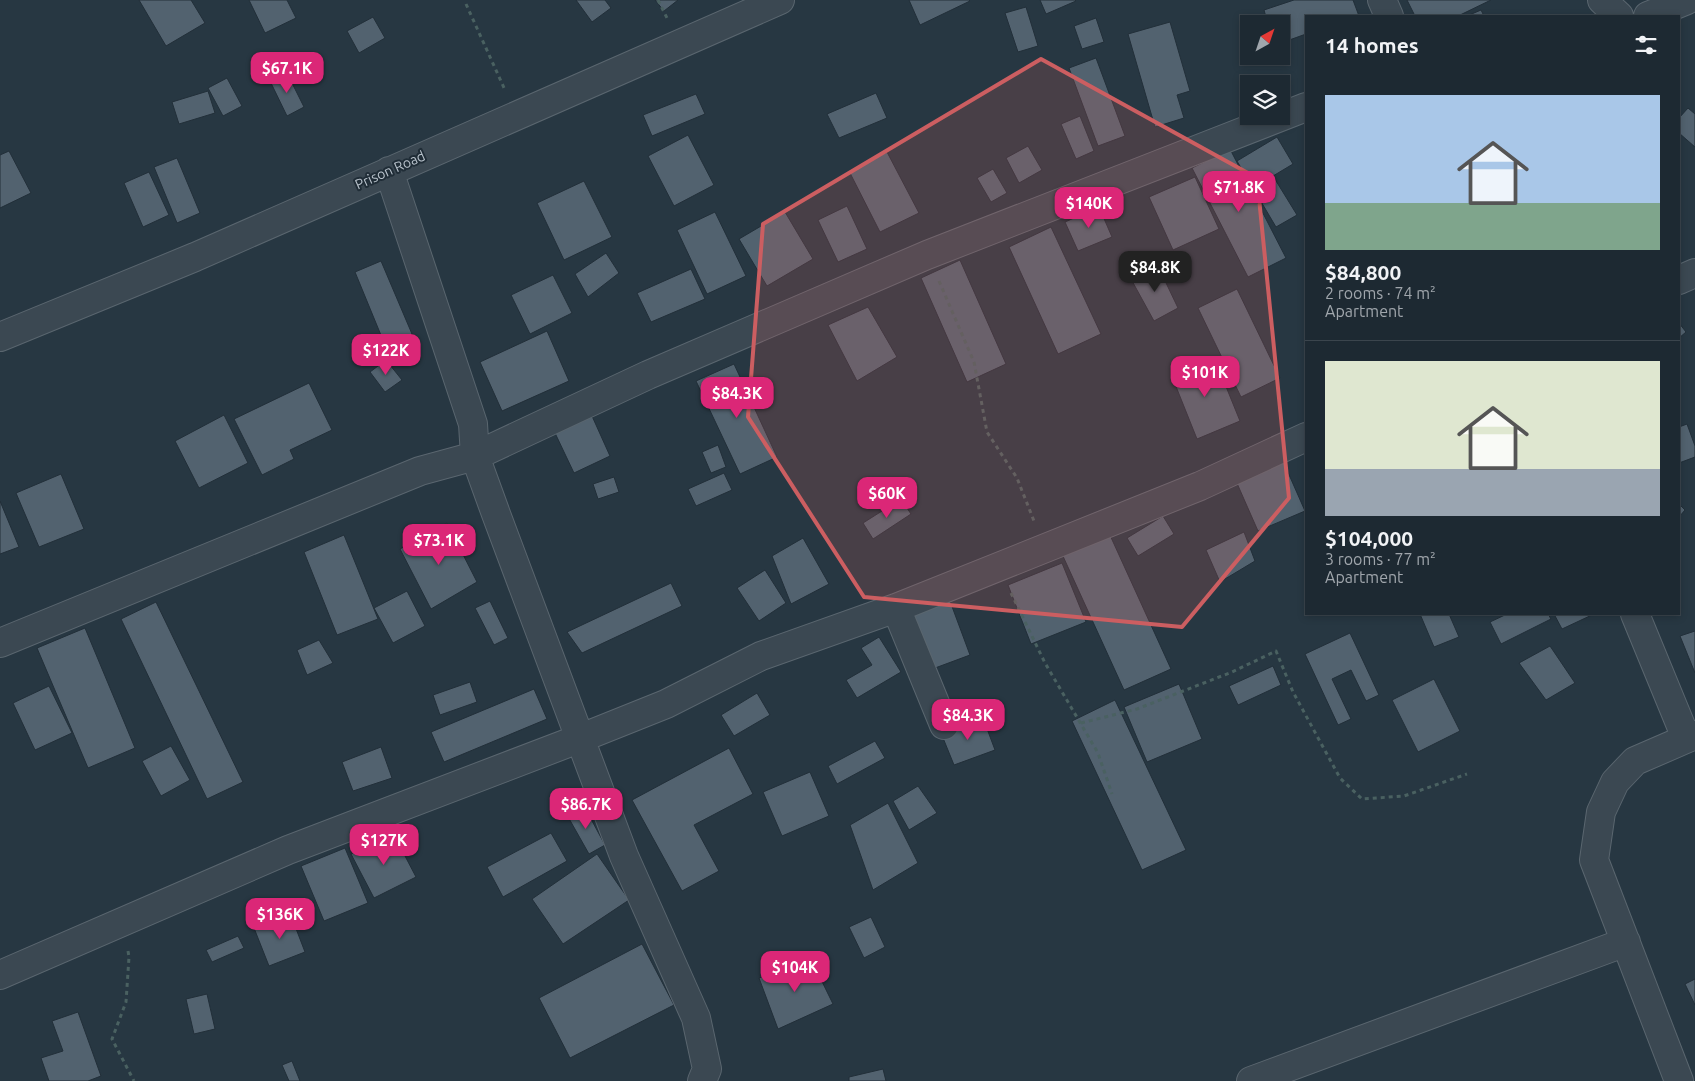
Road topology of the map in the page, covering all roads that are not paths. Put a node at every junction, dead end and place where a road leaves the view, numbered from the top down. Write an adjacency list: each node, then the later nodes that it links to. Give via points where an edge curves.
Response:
1 (780, 0): 9 (street, Prison Road)
2 (1382, 0): 5 (street)
3 (1602, 0): 6 (street)
4 (1687, 0): 7 (street)
5 (1389, 15)
6 (1619, 15)
7 (1650, 15)
8 (1305, 107): 14 (street, via 927,255 648,375)
9 (388, 170): 12 (street, Prison Road, via 195,257); 14 (street, via 473,424)
10 (1695, 273): 11 (street)
11 (1680, 280)
12 (0, 337)
13 (1305, 437): 15 (street, via 1200,486)
14 (476, 456): 17 (street, via 420,471); 20 (street)
15 (896, 608): 18 (street); 20 (street, via 761,656 666,704)
16 (1635, 615): 19 (street)
17 (0, 643)
18 (944, 726)
19 (1690, 737): 21 (street, via 1635,761 1615,782 1601,812 1594,860)
20 (581, 738): 22 (street, via 288,850); 23 (street, via 624,856 696,1018 708,1069)
21 (1626, 942): 24 (street); 25 (street)
22 (0, 975)
23 (702, 1081)
24 (1252, 1081)
25 (1680, 1081)

